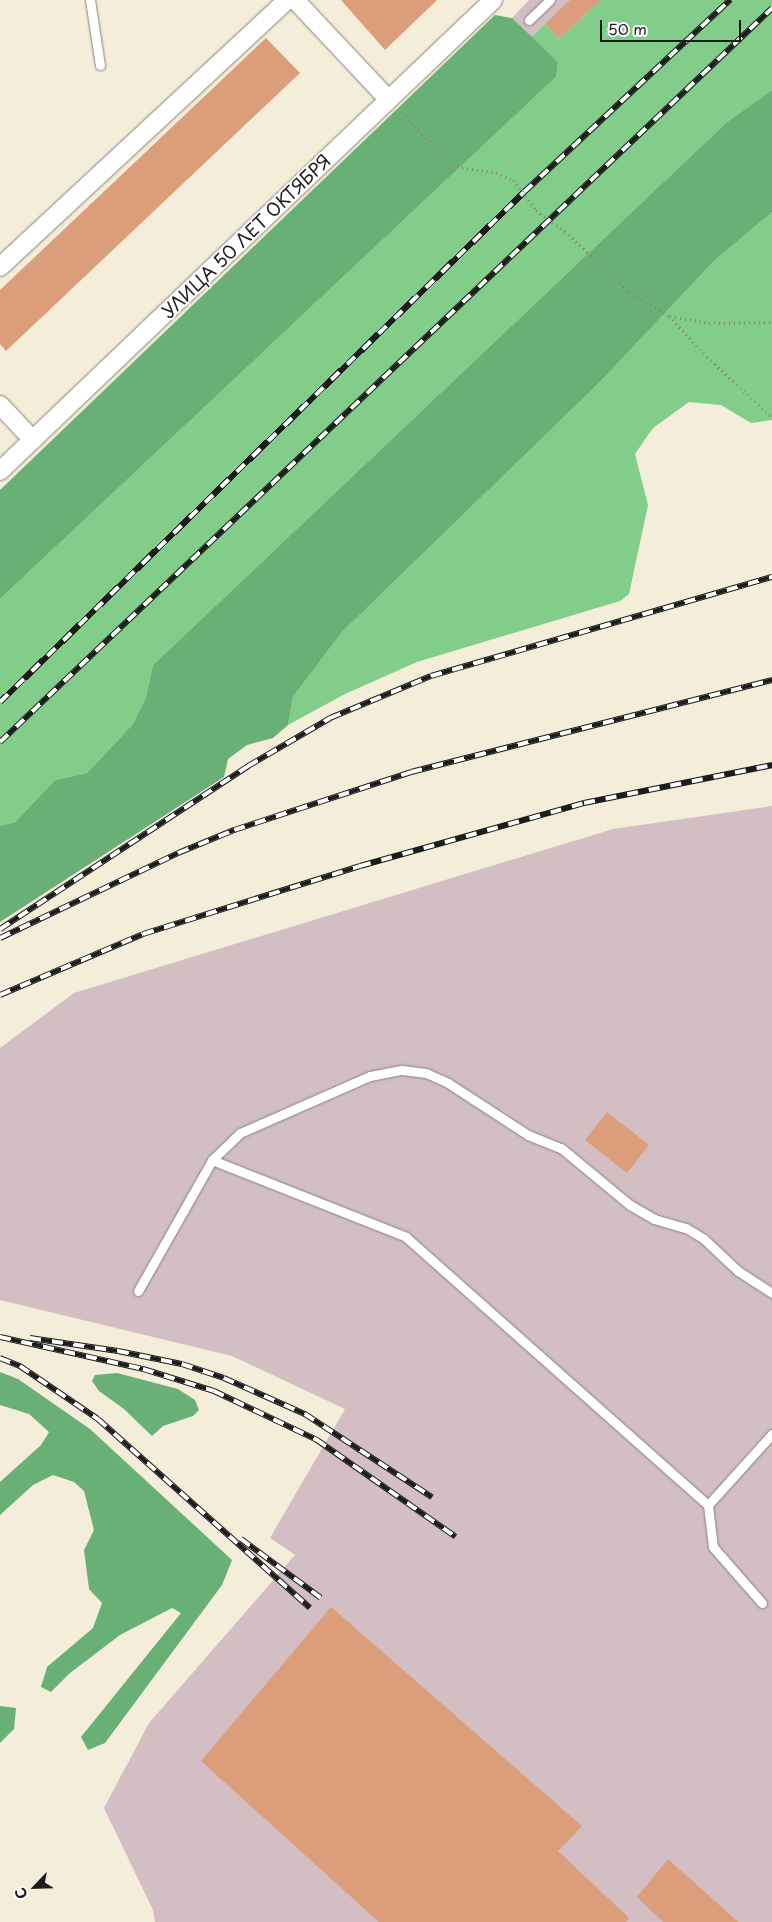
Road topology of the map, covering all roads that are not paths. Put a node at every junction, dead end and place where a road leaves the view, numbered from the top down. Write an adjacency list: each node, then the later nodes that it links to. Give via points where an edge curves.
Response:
1 (90, 0): 7 (lane)
2 (288, 0): 9 (street)
3 (295, 0): 8 (street)
4 (493, 0): 8 (street, УЛИЦА 50 ЛЕТ ОКТЯБРЯ)
5 (550, 0): 6 (lane)
6 (529, 20)
7 (100, 65)
8 (388, 99): 11 (street, УЛИЦА 50 ЛЕТ ОКТЯБРЯ)
9 (0, 266)
10 (0, 405): 11 (street)
11 (33, 440): 12 (street, УЛИЦА 50 ЛЕТ ОКТЯБРЯ)
12 (0, 471)
13 (212, 1160): 14 (lane); 15 (lane, via 240,1133 330,1092 402,1070 426,1073 448,1083 528,1134 561,1148 630,1205 654,1219 686,1228 704,1239 738,1271); 17 (lane, via 406,1237)
14 (138, 1291)
15 (772, 1293)
16 (772, 1434): 17 (lane)
17 (708, 1505): 18 (lane, via 713,1547)
18 (762, 1603)

